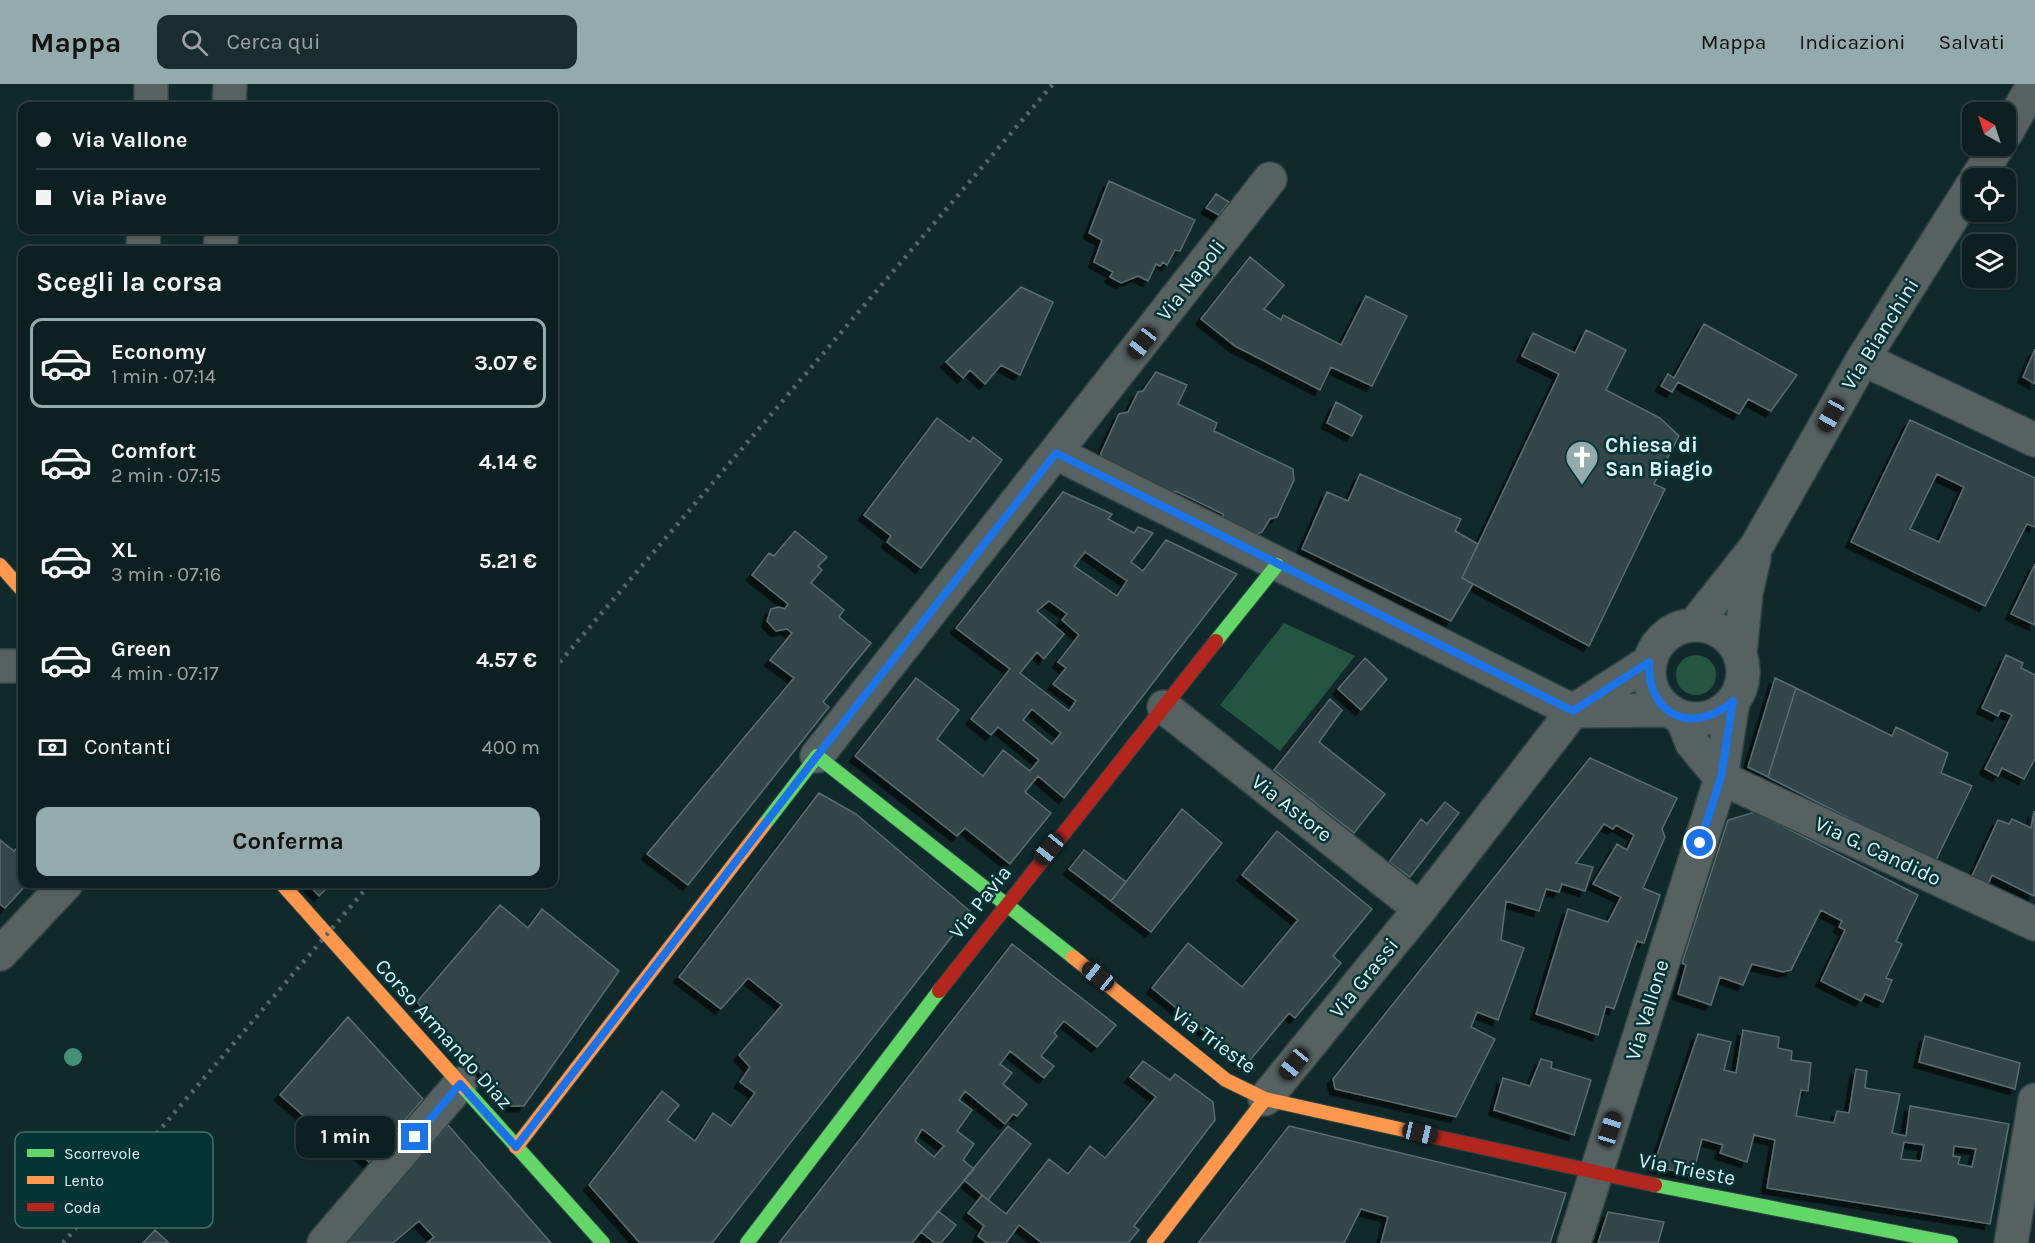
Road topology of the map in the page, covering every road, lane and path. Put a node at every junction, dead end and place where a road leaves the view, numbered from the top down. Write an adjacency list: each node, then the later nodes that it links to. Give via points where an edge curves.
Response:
1 (151, 84): 4 (street)
2 (230, 84): 5 (street)
3 (2034, 84): 6 (street)
4 (151, 102)
5 (229, 102)
6 (2016, 116)
7 (1270, 179): 11 (street, Via Napoli)
8 (1962, 202): 9 (street, Via Bianchini)
9 (1863, 358): 10 (street); 12 (street, Via Bianchini)
10 (2035, 440)
11 (1056, 453): 14 (street); 25 (street, Via Napoli)
12 (1756, 547): 16 (street); 17 (street, via 1746,593)
13 (0, 565): 15 (street)
14 (1277, 565): 22 (street, Via Pavia); 23 (street)
15 (18, 585)
16 (1695, 624): 17 (street, via 1714,627 1730,638); 18 (street, via 1674,629 1658,643)
17 (1740, 654): 21 (street, via 1744,670 1742,687)
18 (1649, 662): 23 (street, Via Grassi); 24 (street, via 1649,680 1655,697)
19 (0, 666): 20 (street)
20 (18, 666)
21 (1733, 701): 24 (street, via 1719,714 1701,719); 26 (street, Via Vallone)
22 (1164, 706): 29 (street, Via Pavia); 30 (street, Via Astore)
23 (1573, 711): 24 (street); 30 (street, Via Grassi)
24 (1675, 714): 26 (street, via 1692,743)
25 (817, 756): 29 (street, Via Trieste); 36 (street, Via Napoli)
26 (1721, 777): 31 (street, Via G. Candido); 37 (street, Via Vallone)
27 (62, 888): 32 (street)
28 (286, 888): 33 (street, Corso Armando Diaz)
29 (1006, 903): 34 (street, Via Trieste, via 1226,1080); 40 (street, Via Pavia)
30 (1420, 909): 34 (street, Via Grassi)
31 (2035, 924)
32 (0, 954)
33 (460, 1084): 36 (street, Corso Armando Diaz); 38 (street)
34 (1265, 1099): 37 (street, Via Trieste); 41 (street, Via Grassi)
35 (2035, 1100): 44 (street)
36 (516, 1147): 39 (street, Corso Armando Diaz)
37 (1596, 1173): 42 (street, Via Vallone); 43 (street, Via Trieste)
38 (324, 1243)
39 (603, 1243)
40 (747, 1243)
41 (1154, 1243)
42 (1574, 1243)
43 (1951, 1243)
44 (2010, 1243)

